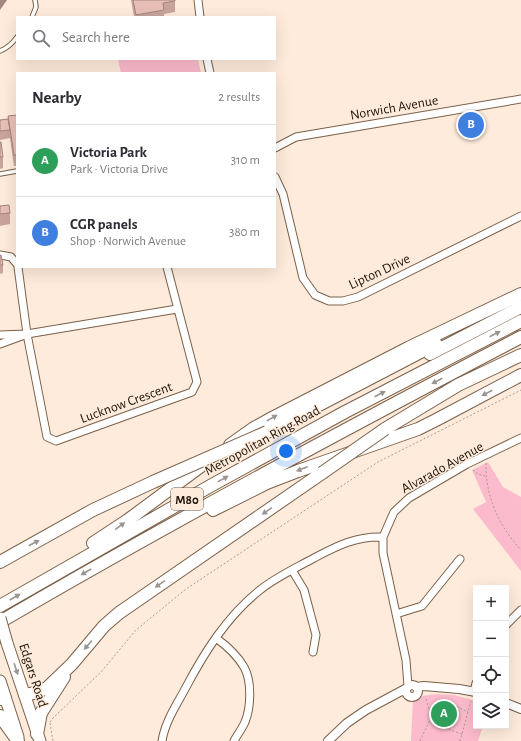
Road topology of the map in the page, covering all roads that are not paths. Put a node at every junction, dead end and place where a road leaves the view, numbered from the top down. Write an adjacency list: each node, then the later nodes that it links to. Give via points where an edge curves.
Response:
1 (35, 0): 3 (lane, via 36,8)
2 (198, 0): 4 (street)
3 (32, 16)
4 (200, 16)
5 (16, 38): 7 (lane)
6 (0, 45): 7 (lane)
7 (6, 49): 8 (lane)
8 (0, 51)
9 (208, 60): 10 (street)
10 (210, 72)
11 (521, 99): 12 (street, Norwich Avenue, via 296,137)
12 (276, 147)
13 (16, 171): 14 (lane)
14 (0, 174)
15 (276, 179): 16 (street, Lipton Drive, via 283,194 302,278 315,295 329,301 358,297)
16 (521, 216)
17 (0, 255): 18 (street, via 11,257)
18 (16, 263)
19 (18, 268): 26 (street)
20 (167, 268): 24 (street, Lucknow Crescent)
21 (521, 294): 39 (highway, one-way to 21, via 254,428 408,348)
22 (521, 301): 32 (highway)
23 (521, 307): 32 (highway, via 328,407)
24 (177, 308): 26 (street); 26 (street, Lucknow Crescent, via 197,382 192,392 56,442 47,437)
25 (521, 321): 39 (highway, Metropolitan Ring Road / M80, one-way to 25, via 338,415)
26 (28, 334): 27 (street); 29 (street)
27 (0, 335)
28 (521, 337): 36 (highway, Metropolitan Ring Road / M80, one-way to 36, via 350,426)
29 (0, 344)
30 (521, 355): 48 (highway, one-way to 48, bridge, via 458,385 385,429 119,613 104,626)
31 (521, 375): 36 (highway, one-way to 36, via 418,429 267,483)
32 (267, 432): 35 (highway, one-way to 32, bridge, via 93,510)
33 (521, 438): 34 (street, Alvarado Avenue, via 471,462 408,498 394,512)
34 (383, 540): 38 (street, via 356,539); 42 (street, via 383,553)
35 (2, 558)
36 (108, 559): 44 (highway, Metropolitan Ring Road / M80, one-way to 44)
37 (460, 559): 42 (street, via 422,606)
38 (292, 570): 46 (street, via 260,590 235,613); 47 (street, via 304,590 316,635)
39 (31, 588): 40 (highway, Metropolitan Ring Road / M80, one-way to 39)
40 (0, 606)
41 (521, 611): 45 (street)
42 (396, 614): 50 (street)
43 (0, 618): 52 (main road, Edgars Road, one-way to 52, bridge)
44 (0, 622)
45 (509, 622)
46 (216, 638): 59 (street, via 198,664 166,724); 60 (street, via 233,652 245,668 250,690 245,722)
47 (313, 652)
48 (72, 664): 52 (highway, via 47,688); 57 (highway, via 42,713)
49 (0, 681): 53 (main road)
50 (412, 689): 51 (street, via 437,688); 61 (street, via 366,710)
51 (473, 692)
52 (25, 695): 53 (main road); 57 (main road, Edgars Road)
53 (3, 699): 58 (main road)
54 (509, 704): 55 (street)
55 (521, 709)
56 (0, 716): 58 (highway)
57 (39, 737)
58 (18, 741)
59 (162, 741)
60 (234, 741)
61 (328, 741)

